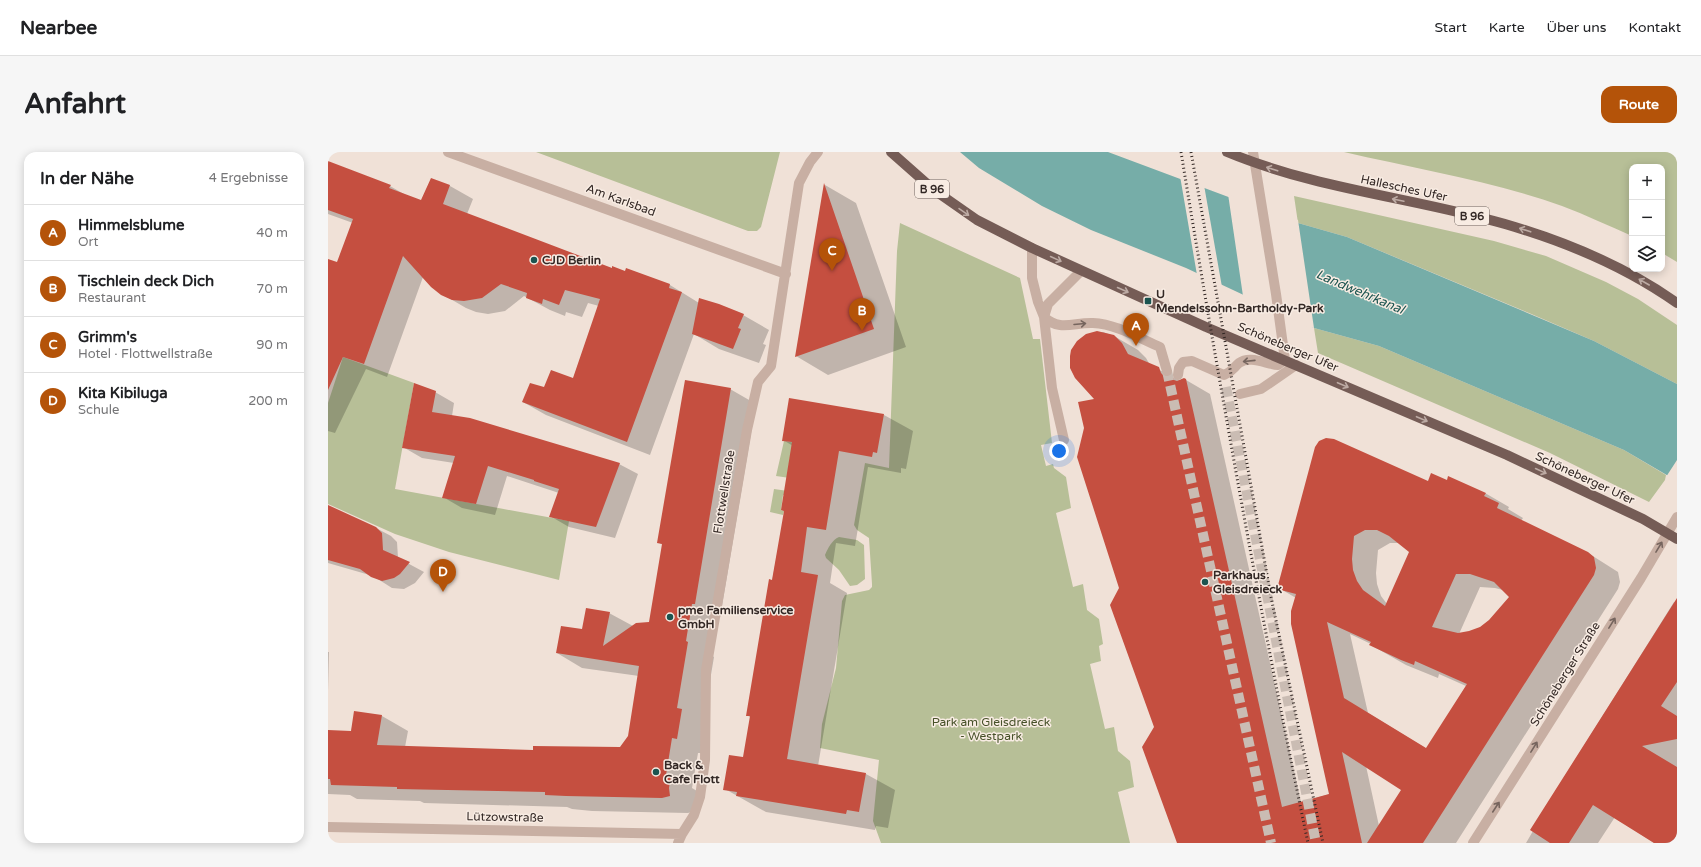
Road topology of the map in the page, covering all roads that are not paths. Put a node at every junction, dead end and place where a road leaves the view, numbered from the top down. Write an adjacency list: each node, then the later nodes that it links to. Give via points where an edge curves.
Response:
1 (448, 152): 9 (street, Am Karlsbad)
2 (818, 152): 9 (street, Flottwellstraße, via 799,183)
3 (891, 152): 7 (main road, Schöneberger Ufer / B 96, one-way to 7, via 934,190 977,220)
4 (1227, 152): 6 (main road, B 96)
5 (1253, 152): 6 (street)
6 (1254, 163): 10 (main road, Hallesches Ufer / B 96, one-way to 6, via 1617,268 1515,227 1306,179); 12 (street)
7 (1032, 248): 8 (main road, Schöneberger Ufer / B 96, one-way to 8); 11 (street, via 1032,278)
8 (1081, 271): 11 (street, via 1048,304); 12 (main road, Schöneberger Ufer / B 96, one-way to 12)
9 (786, 274): 22 (street, Flottwellstraße, via 771,366 758,382 747,430 706,670 706,760 700,797 694,815)
10 (1677, 302)
11 (1044, 317): 14 (street, one-way to 14, via 1050,323 1058,325 1093,323 1111,327 1160,347); 17 (street, via 1052,388)
12 (1285, 360): 13 (main road, Schöneberger Ufer / B 96); 15 (street, one-way to 15, via 1278,365 1257,360 1242,361 1233,371 1224,375 1192,361 1183,362)
13 (1296, 364): 16 (street, via 1261,389); 19 (main road, Schöneberger Ufer / B 96, one-way to 19, via 1507,455)
14 (1167, 371)
15 (1178, 375)
16 (1240, 394)
17 (1064, 440)
18 (1677, 517): 19 (street, Schöneberger Straße)
19 (1668, 533): 20 (main road, B 96); 23 (street, Schöneberger Straße, one-way to 19)
20 (1677, 539)
21 (328, 827): 22 (street, Lützowstraße)
22 (680, 839)
23 (1473, 843)

